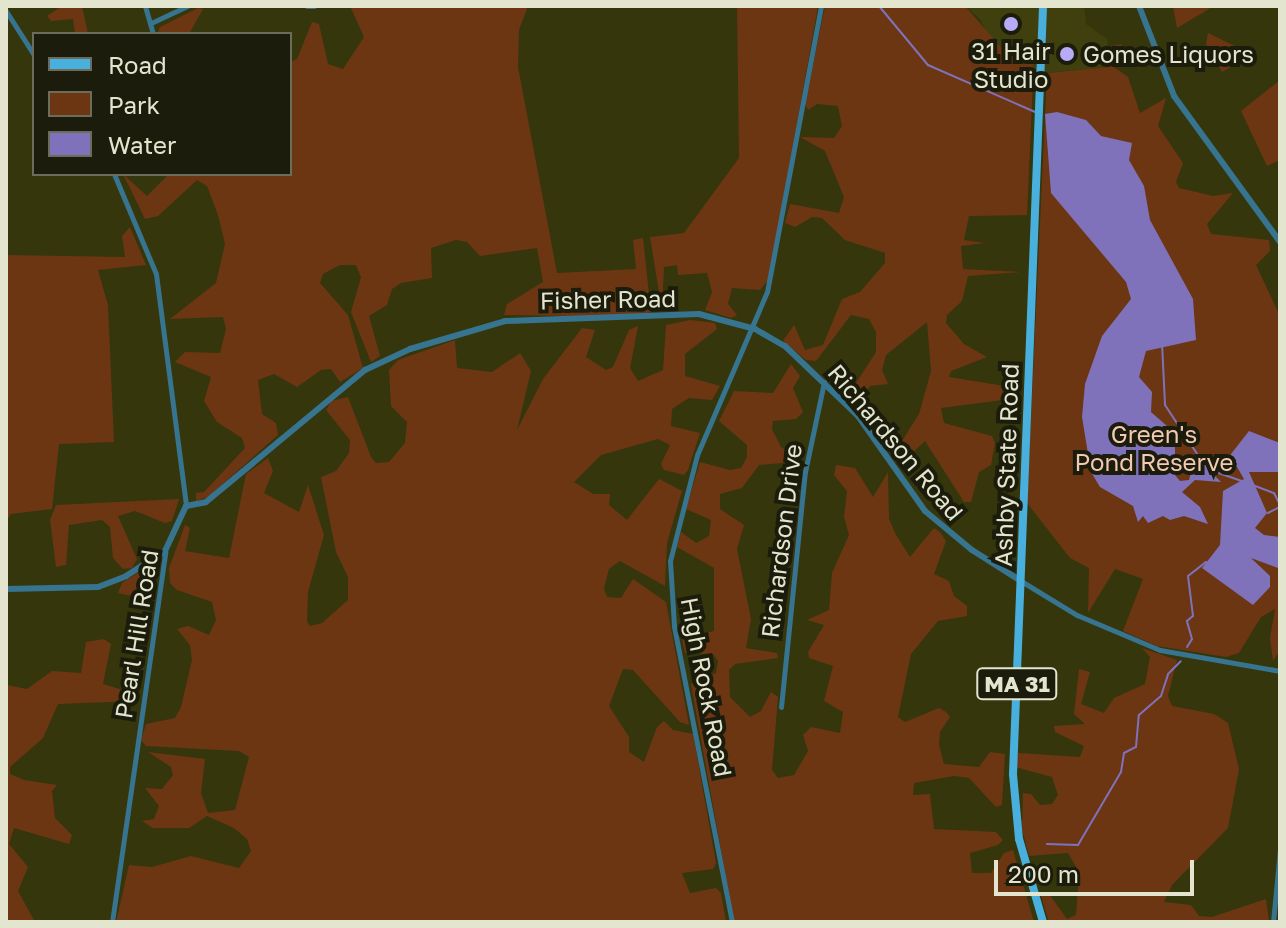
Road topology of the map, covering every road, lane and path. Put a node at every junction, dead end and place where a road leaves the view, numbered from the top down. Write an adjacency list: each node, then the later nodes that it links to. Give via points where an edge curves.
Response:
1 (145, 6): 9 (street)
2 (187, 6): 9 (street)
3 (307, 6): 4 (street)
4 (314, 6)
5 (821, 6): 14 (street, via 773,270)
6 (1043, 6): 18 (main road, Ashby State Road / MA 31)
7 (1139, 6): 13 (street, via 1174,96)
8 (6, 11): 11 (street)
9 (151, 23): 10 (street)
10 (153, 32)
11 (32, 52)
12 (115, 176): 16 (street, via 156,274)
13 (1280, 242)
14 (755, 329): 15 (street, Richardson Road, via 785,346); 16 (street, Fisher Road, via 699,314 532,318 454,334 365,370 206,502); 24 (street, High Rock Road, via 697,455 669,572 674,626)
15 (825, 381): 18 (street, Richardson Road, via 867,428 925,511); 21 (street, Richardson Drive, via 805,472)
16 (186, 506): 17 (street, Pearl Hill Road)
17 (165, 551): 19 (street, via 102,586); 23 (street, Pearl Hill Road)
18 (1021, 581): 20 (street, Richardson Road, via 1077,615 1160,650); 25 (main road, Ashby State Road / MA 31, via 1014,804 1022,855)
19 (6, 589)
20 (1280, 671)
21 (781, 707)
22 (1280, 849): 26 (street)
23 (112, 922)
24 (732, 922)
25 (1043, 922)
26 (1273, 922)

